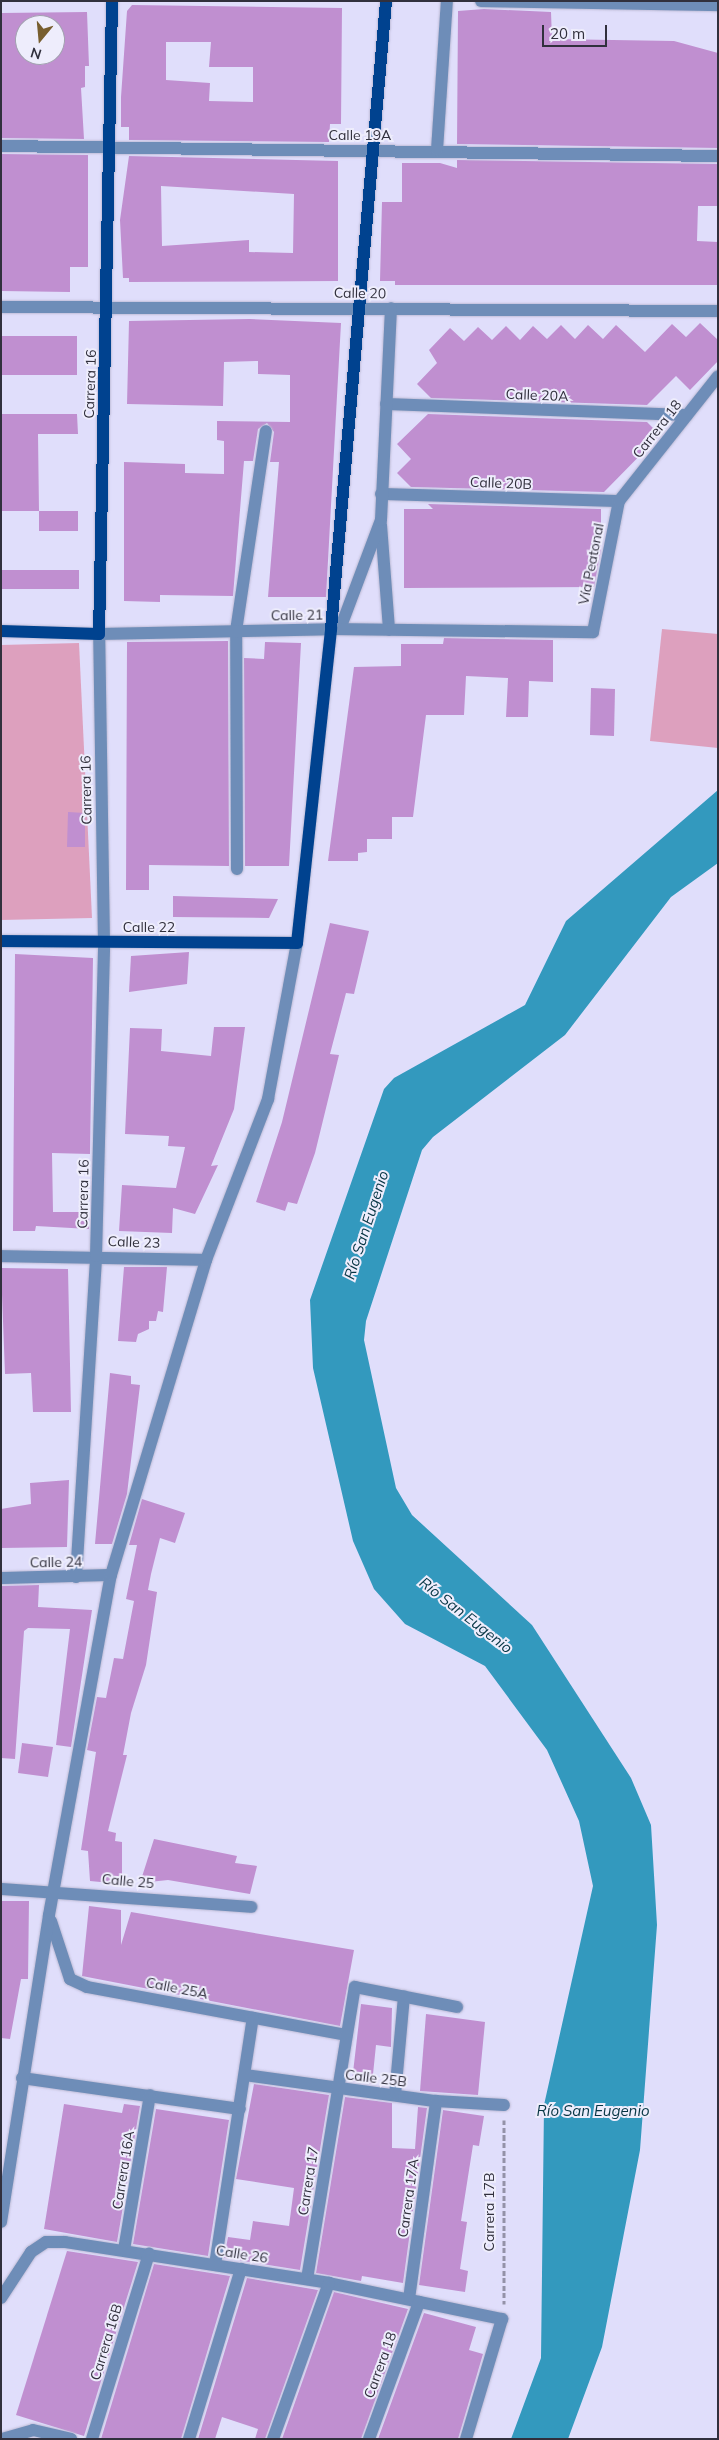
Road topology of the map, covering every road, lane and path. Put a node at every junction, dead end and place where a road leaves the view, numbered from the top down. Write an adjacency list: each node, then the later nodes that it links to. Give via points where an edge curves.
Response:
1 (112, 1): 8 (main road, Carrera 16)
2 (386, 1): 9 (main road)
3 (447, 1): 10 (street)
4 (481, 1): 5 (street)
5 (557, 3): 6 (street)
6 (718, 5)
7 (1, 146): 8 (street, Calle 19A)
8 (110, 150): 9 (street, Calle 19A); 13 (main road, Carrera 16)
9 (373, 150): 10 (street, Calle 19A); 14 (main road)
10 (437, 150): 11 (street, Calle 19A)
11 (718, 156)
12 (1, 307): 13 (street, Calle 20)
13 (107, 307): 14 (street, Calle 20); 29 (main road, Carrera 16)
14 (361, 307): 15 (street, Calle 20); 24 (main road)
15 (391, 308): 16 (street, Calle 20); 18 (street)
16 (718, 311)
17 (718, 376): 19 (street, Carrera 18)
18 (386, 404): 19 (street, Calle 20A); 21 (street)
19 (687, 415): 22 (street, Carrera 18)
20 (266, 431): 27 (street)
21 (381, 494): 22 (street, Calle 20B); 23 (street)
22 (619, 501): 28 (street, Vía Peatonal)
23 (380, 520): 24 (street); 25 (street)
24 (336, 629): 25 (street, Calle 21); 27 (street, Calle 21); 33 (main road)
25 (389, 630): 28 (street, Calle 21)
26 (1, 631): 29 (main road, Calle 21)
27 (236, 631): 29 (street, Calle 21); 30 (street)
28 (593, 632)
29 (99, 634): 32 (street, Carrera 16)
30 (238, 869)
31 (1, 942): 32 (main road, Calle 22)
32 (104, 942): 33 (main road, Calle 22); 35 (street, Carrera 16)
33 (298, 943): 36 (street, via 268,1099)
34 (1, 1256): 35 (street, Calle 23)
35 (96, 1256): 36 (street, Calle 23); 38 (street, Carrera 16)
36 (206, 1260): 37 (street)
37 (111, 1575): 38 (street, Calle 24); 41 (street)
38 (76, 1577): 39 (street, Calle 24)
39 (1, 1578)
40 (1, 1889): 41 (street, Calle 25)
41 (54, 1889): 42 (street, Calle 25); 43 (street)
42 (251, 1906)
43 (49, 1915): 46 (street, Calle 25A, via 70,1979 87,1987); 49 (street)
44 (404, 1996): 45 (street); 47 (street, Carrera 17, via 355,1987); 52 (street)
45 (457, 2007)
46 (253, 2018): 47 (street, Calle 25A); 48 (street)
47 (347, 2035): 50 (street, Carrera 17)
48 (245, 2075): 50 (street, Calle 25B); 55 (street)
49 (22, 2078): 51 (street); 56 (street)
50 (338, 2088): 52 (street, Calle 25B); 61 (street, Carrera 17)
51 (150, 2094): 55 (street); 57 (street, Carrera 16A)
52 (395, 2095): 53 (street, Calle 25B)
53 (436, 2101): 54 (street, Calle 25B); 64 (street, Carrera 17A)
54 (504, 2105): 65 (path, Carrera 17B)
55 (240, 2109): 59 (street)
56 (1, 2222)
57 (124, 2250): 58 (street, Calle 26); 63 (street, Calle 26, via 46,2242 31,2252)
58 (148, 2254): 59 (street, Calle 26); 68 (street, Carrera 16B)
59 (214, 2265): 60 (street, Calle 26)
60 (241, 2270): 61 (street, Calle 26); 69 (street)
61 (307, 2279): 62 (street, Calle 26)
62 (329, 2283): 64 (street, Calle 26); 70 (street)
63 (1, 2298)
64 (414, 2300): 65 (street, Calle 26); 71 (street, Carrera 18)
65 (502, 2320): 72 (street)
66 (2, 2439): 67 (street, via 33,2430)
67 (71, 2439)
68 (92, 2439)
69 (189, 2439)
70 (273, 2439)
71 (369, 2439)
72 (466, 2439)

